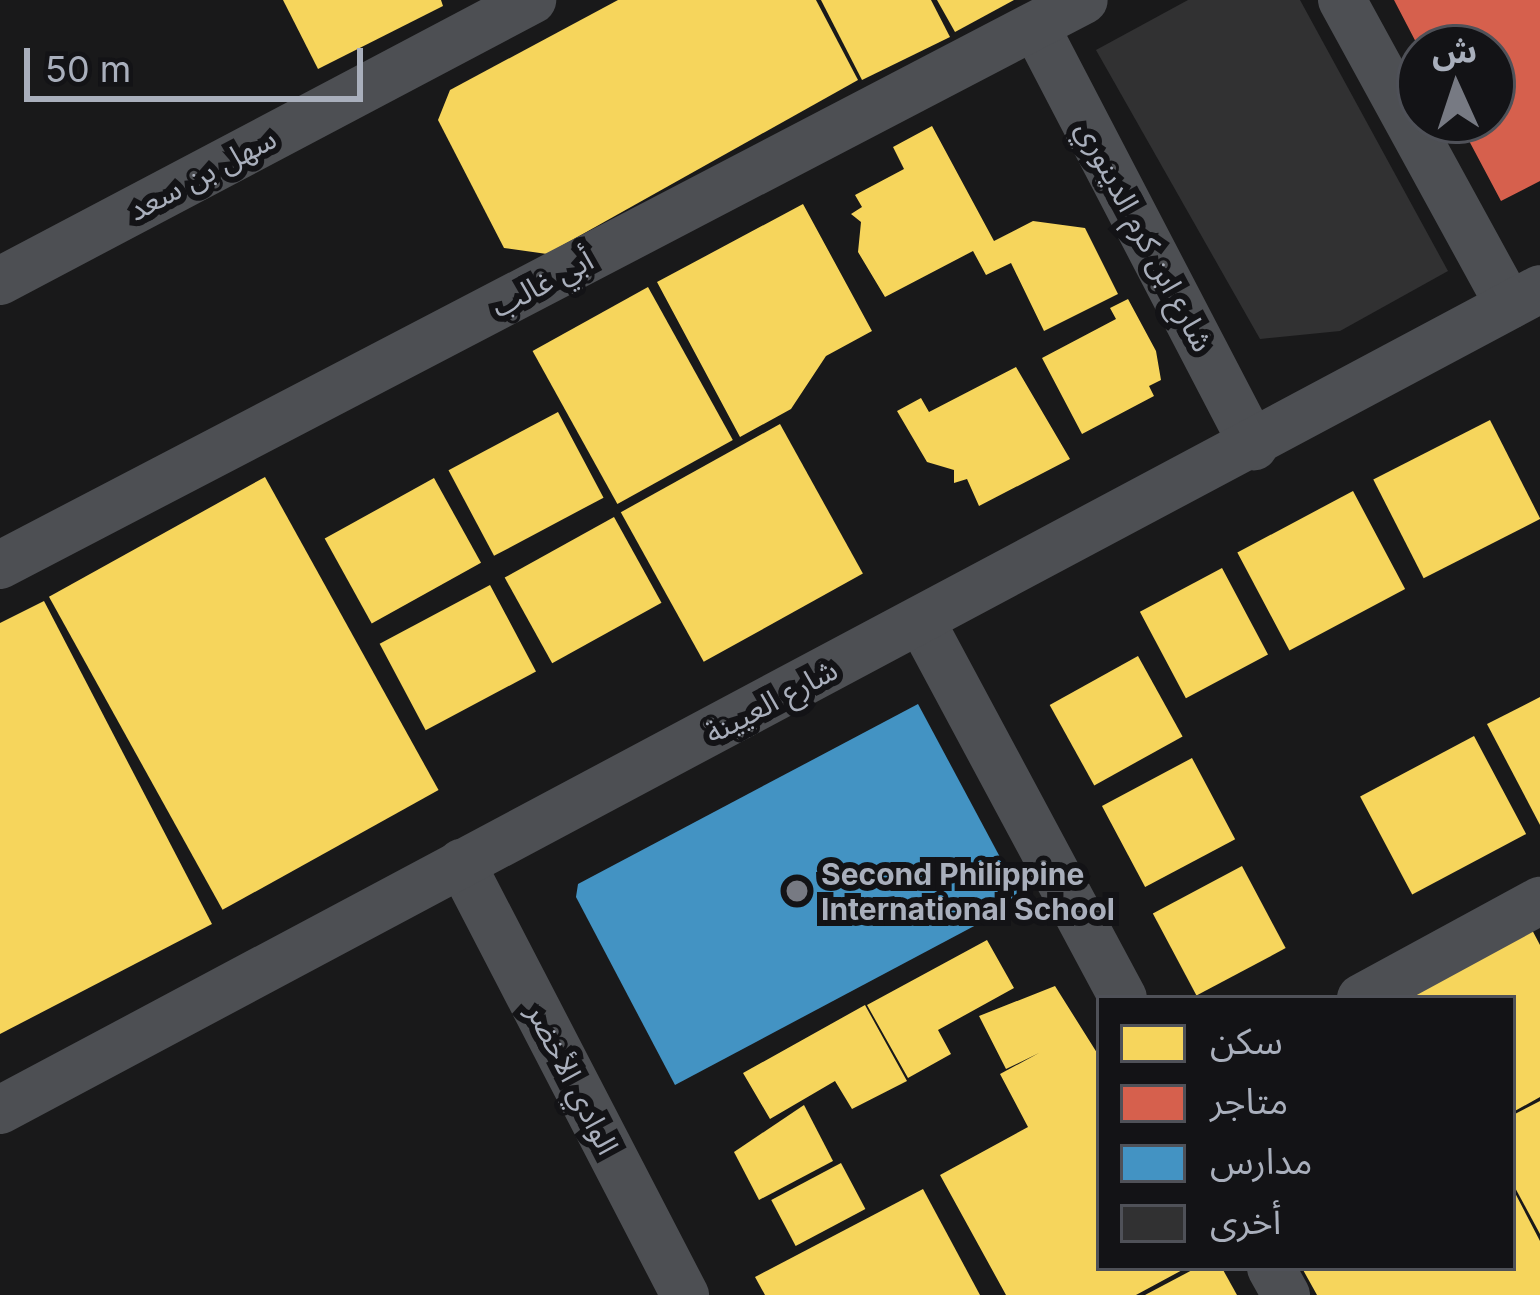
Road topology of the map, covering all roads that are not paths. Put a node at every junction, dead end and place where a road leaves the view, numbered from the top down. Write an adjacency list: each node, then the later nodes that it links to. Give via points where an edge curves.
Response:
1 (532, 0): 5 (street, سهل بن سعد)
2 (1084, 0): 4 (street, أبي غالب)
3 (1342, 0): 6 (street)
4 (1035, 26): 7 (street, شارع ابن كرم الدينوري); 8 (street, أبي غالب)
5 (0, 281)
6 (1524, 297): 7 (street, شارع العيينة)
7 (1255, 446): 9 (street, شارع العيينة)
8 (0, 565)
9 (922, 622): 10 (street, شارع العيينة); 12 (street)
10 (461, 863): 14 (street, شارع العيينة); 15 (street, الوادي الأخضر)
11 (1540, 902): 13 (street)
12 (1122, 995)
13 (1367, 995)
14 (0, 1109)
15 (685, 1295)

